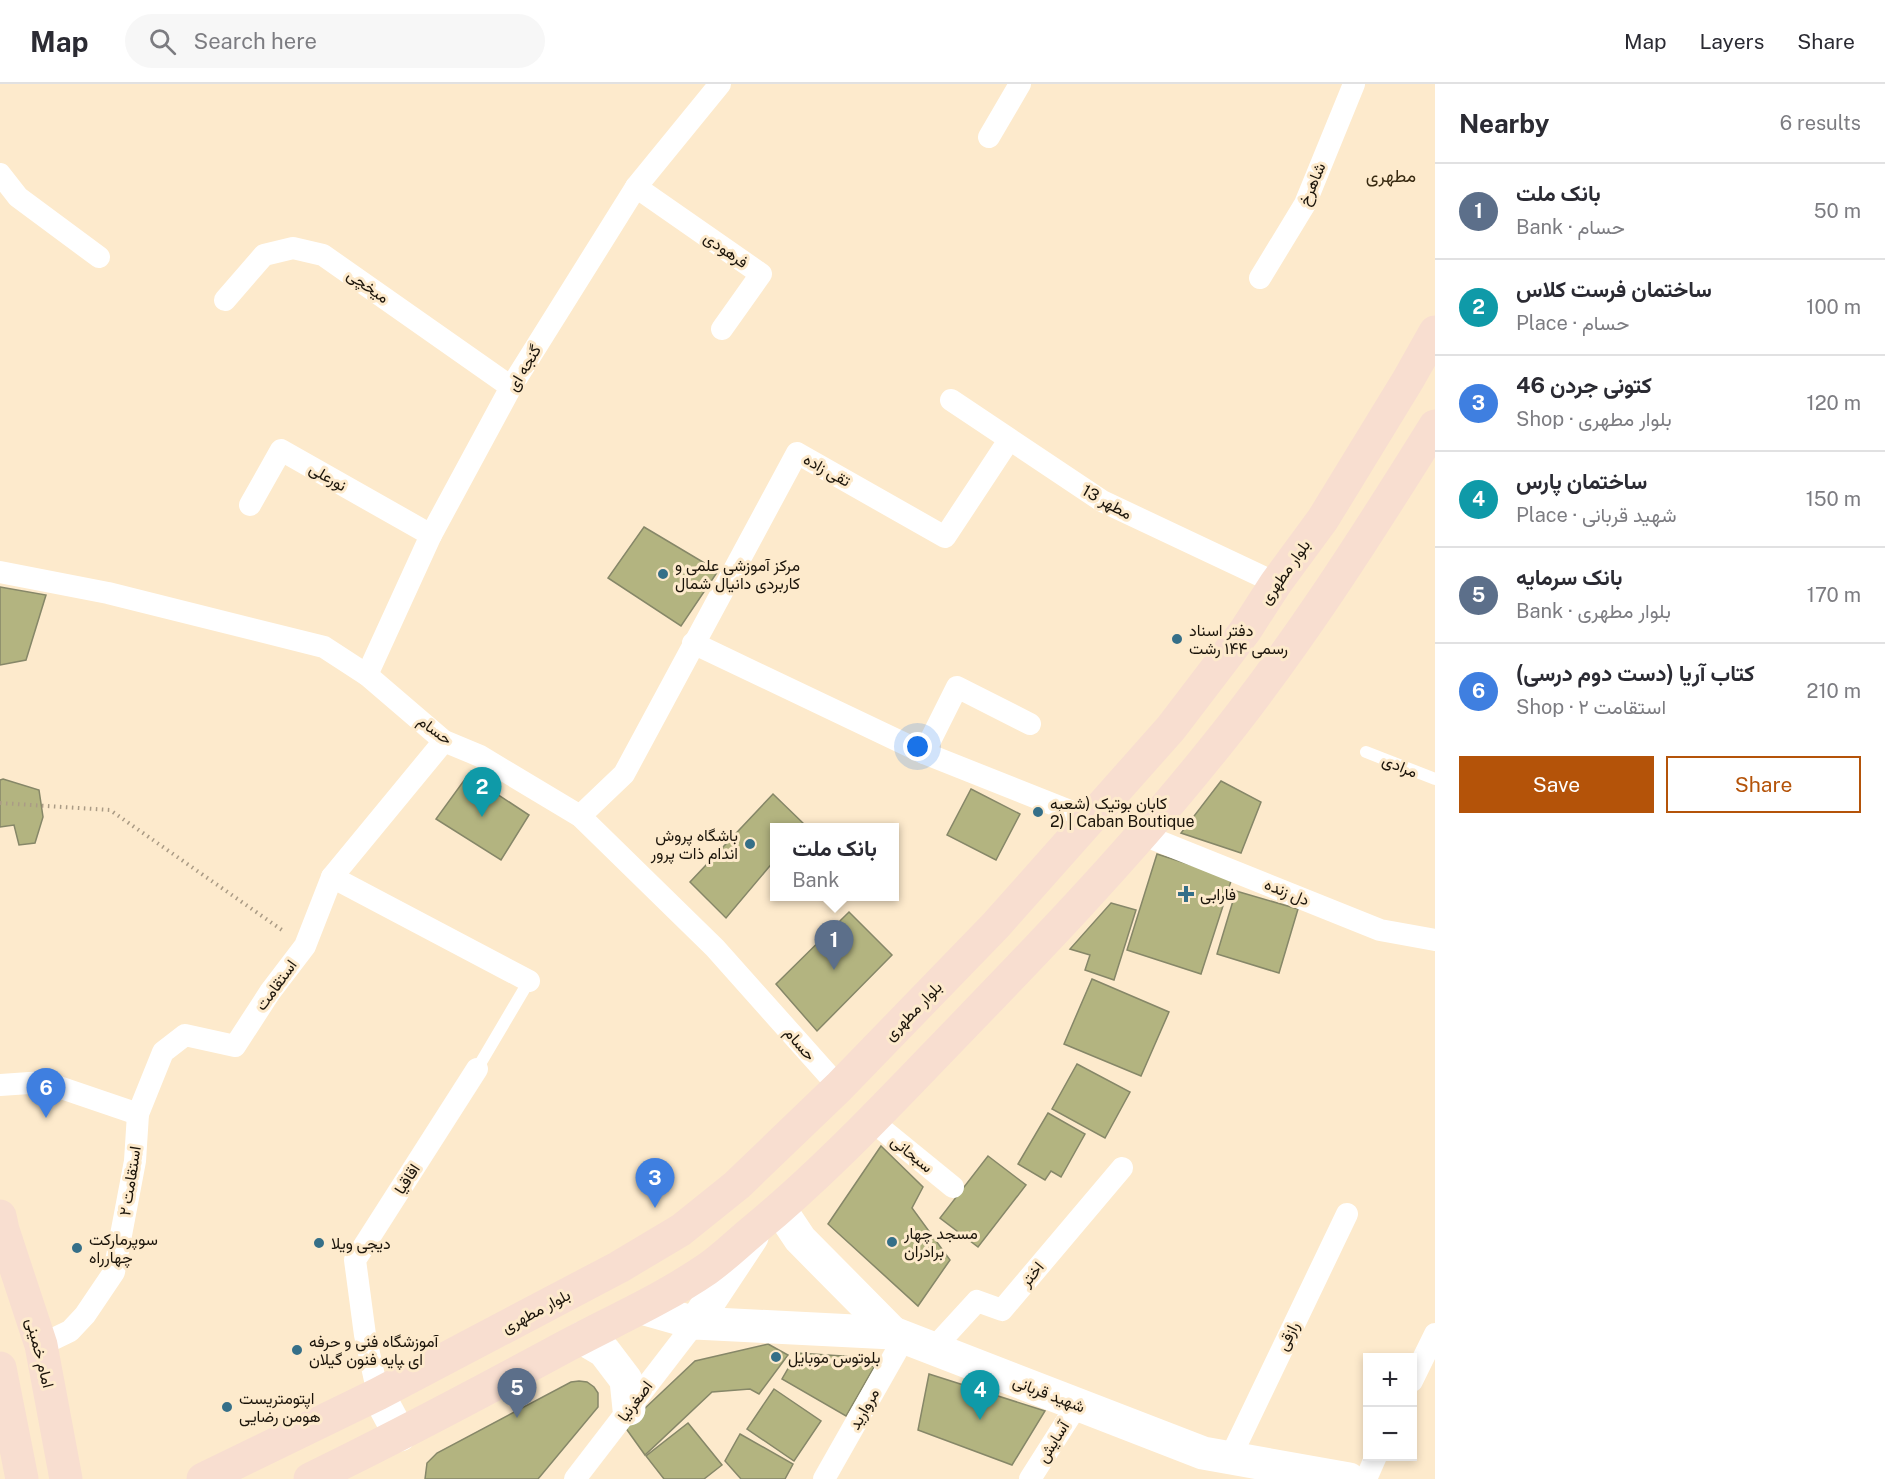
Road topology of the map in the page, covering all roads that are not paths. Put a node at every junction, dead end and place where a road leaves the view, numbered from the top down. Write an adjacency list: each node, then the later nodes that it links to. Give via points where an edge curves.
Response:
1 (720, 84): 6 (street, گنجه ای)
2 (1020, 84): 4 (street)
3 (1354, 84): 9 (street, شاهرخ, via 1305,204)
4 (989, 137)
5 (0, 174): 7 (street)
6 (636, 187): 11 (street, فرهودی, via 761,274); 13 (street, گنجه ای)
7 (9, 203): 8 (street)
8 (99, 257)
9 (1260, 278)
10 (225, 300): 13 (street, میخچی, via 264,255 293,248 323,255)
11 (722, 329)
12 (1435, 332): 20 (main road, بلوار مطهری, via 1323,519)
13 (511, 387): 18 (street, گنجه ای)
14 (951, 400): 16 (street, مطهر 13)
15 (1435, 426): 30 (main road, via 1362,544 1283,658 1207,757)
16 (1009, 440): 20 (street, مطهر 13, via 1102,501); 21 (street, تقی زاده, via 945,537 797,453)
17 (250, 505): 18 (street, نورعلی, via 281,450)
18 (431, 535): 22 (street, گنجه ای)
19 (0, 572): 22 (street, حسام, via 108,593 324,647)
20 (1276, 584): 29 (main road, بلوار مطهری, via 1171,728)
21 (693, 643): 26 (street); 28 (street, تقی زاده, via 624,774)
22 (367, 675): 24 (street, حسام)
23 (1030, 724): 26 (street, via 957,687)
24 (444, 741): 28 (street, حسام, via 480,756); 31 (street, استقامت)
25 (1366, 752): 27 (lane, مرادی)
26 (924, 753): 29 (street)
27 (1435, 779)
28 (580, 816): 37 (street, حسام, via 715,948)
29 (1090, 819): 30 (main road); 37 (main road, بلوار مطهری, via 996,925)
30 (1141, 834): 32 (street, دل زنده, via 1380,930); 39 (main road)
31 (332, 877): 33 (street); 34 (street, استقامت, via 305,946 235,1046)
32 (1435, 940)
33 (529, 981): 35 (lane, اقاقیا)
34 (185, 1035): 38 (street, استقامت ۲, via 163,1053)
35 (477, 1069): 54 (street, اقاقیا, via 355,1260)
36 (0, 1085): 38 (street, via 44,1082)
37 (839, 1088): 54 (main road, بلوار مطهری, via 737,1185 681,1230 620,1267)
38 (138, 1114): 51 (street, استقامت ۲, via 135,1161 114,1272 70,1331)
39 (872, 1121): 41 (street, سبحانی); 43 (main road)
40 (1122, 1168): 50 (street, اختر, via 1002,1310 977,1301)
41 (953, 1187)
42 (1347, 1214): 58 (street, رازقی)
43 (769, 1217): 46 (main road, via 708,1268); 47 (street); 50 (street, via 800,1239)
44 (1, 1223): 45 (main road, امام خمینی); 51 (main road, امام خمینی)
45 (0, 1269)
46 (642, 1308): 47 (street, شهید قربانی); 49 (main road)
47 (695, 1323): 50 (street, شهید قربانی); 56 (street, اصغرنیا)
48 (1435, 1334): 53 (street)
49 (582, 1338): 56 (street, via 604,1351 626,1380); 57 (main road)
50 (910, 1340): 55 (street, شهید قربانی); 65 (street, مروارید)
51 (41, 1345): 61 (main road, امام خمینی)
52 (0, 1368): 60 (main road)
53 (1417, 1372)
54 (378, 1394): 57 (street); 62 (main road, بلوار مطهری)
55 (1077, 1405): 58 (street, شهید قربانی, via 1203,1453); 66 (street, آسایش)
56 (629, 1409): 64 (street, اصغرنیا)
57 (400, 1435): 63 (main road)
58 (1230, 1458): 67 (street, شهید قربانی)
59 (1374, 1461): 68 (street)
60 (22, 1479)
61 (66, 1479)
62 (203, 1479)
63 (310, 1479)
64 (575, 1479)
65 (825, 1479)
66 (1030, 1479)
67 (1349, 1479)
68 (1366, 1479)

